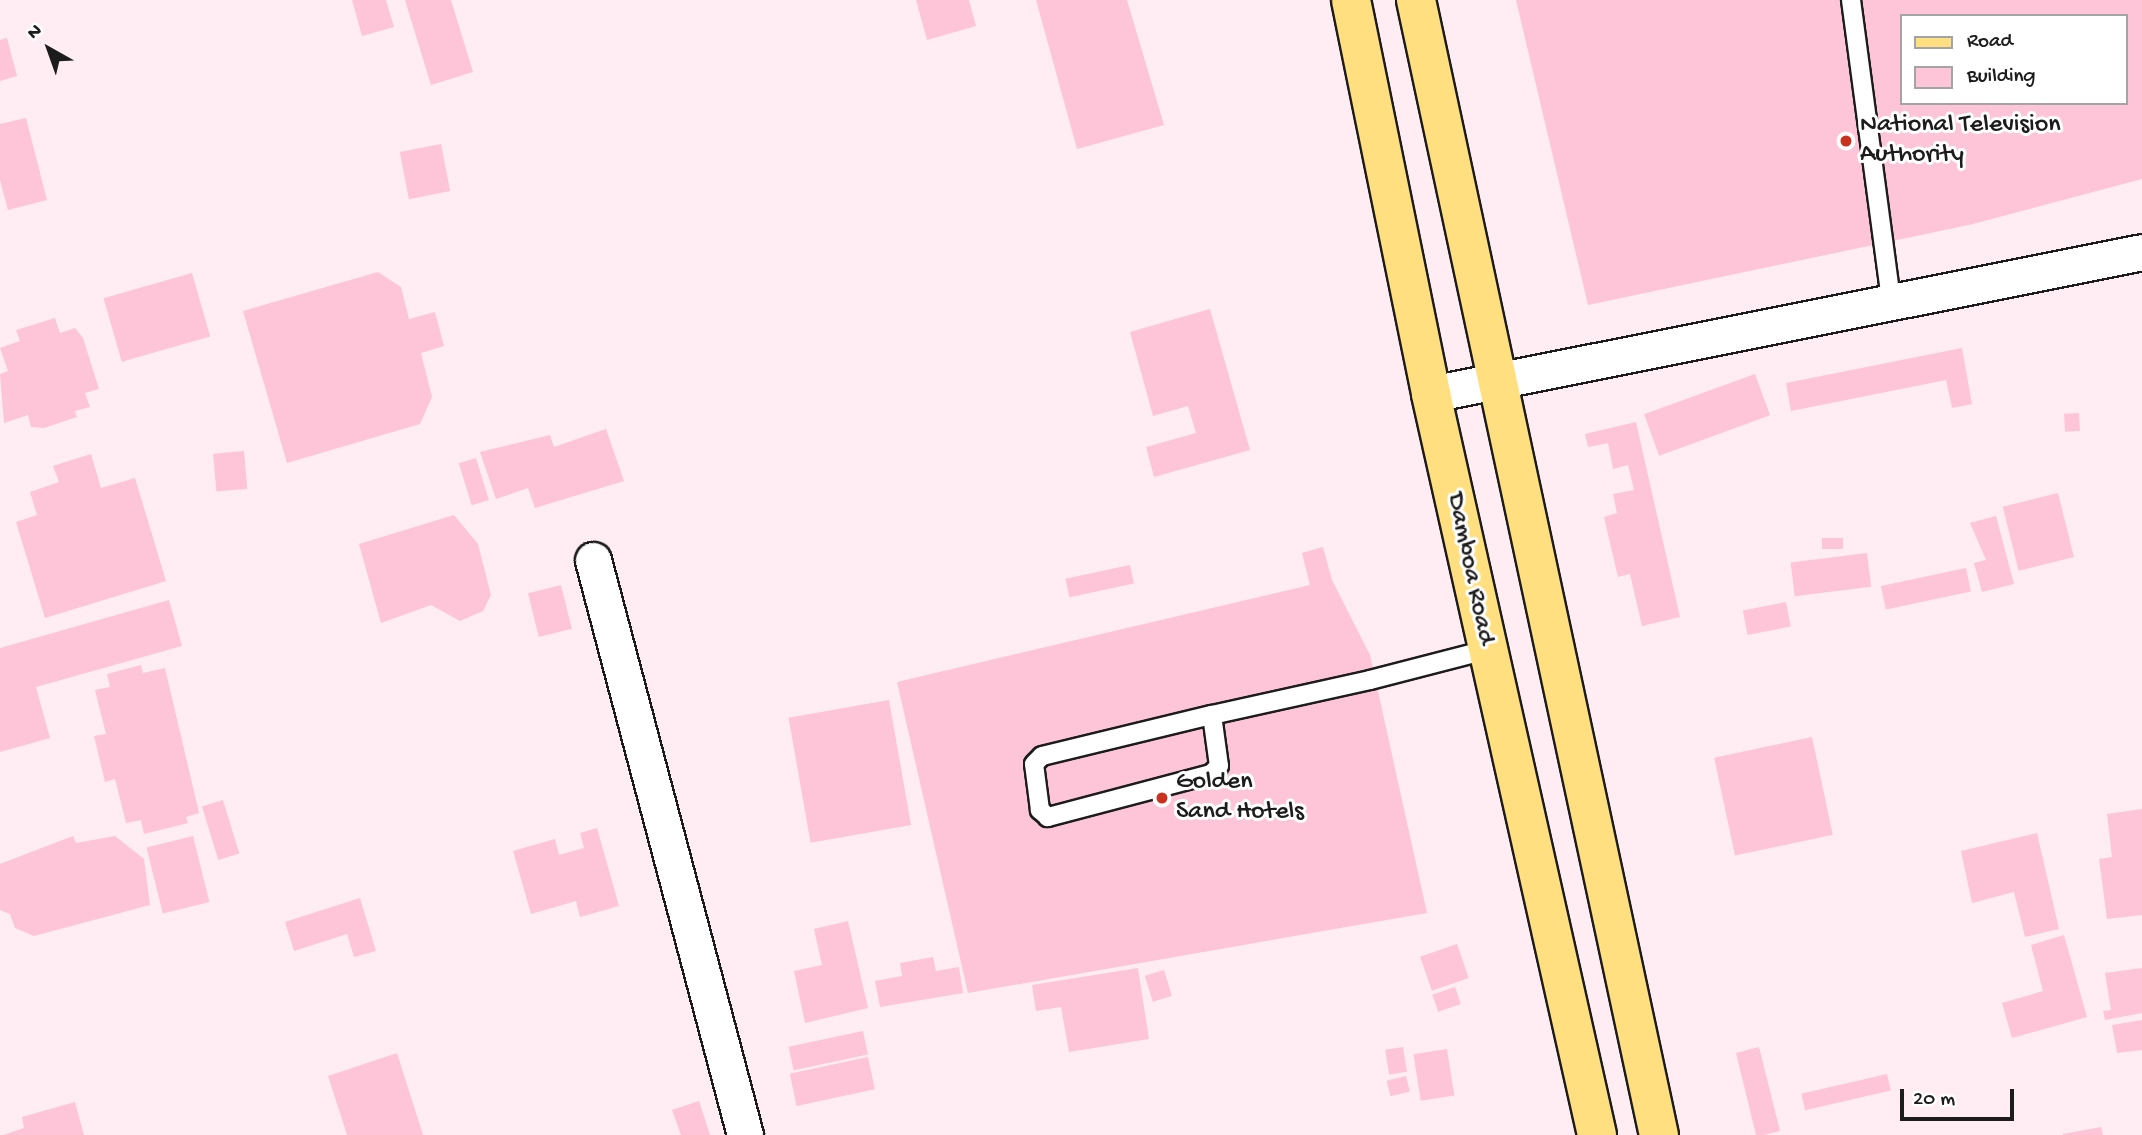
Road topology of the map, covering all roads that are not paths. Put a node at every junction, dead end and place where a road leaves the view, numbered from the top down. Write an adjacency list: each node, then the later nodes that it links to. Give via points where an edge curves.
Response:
1 (1351, 0): 7 (main road, Damboa Road)
2 (1416, 0): 6 (main road)
3 (1851, 0): 5 (lane)
4 (2142, 252): 5 (street)
5 (1891, 301): 6 (street)
6 (1495, 378): 7 (street); 13 (main road)
7 (1431, 394): 9 (main road, Damboa Road)
8 (593, 560): 11 (street)
9 (1486, 650): 10 (lane); 12 (main road, Damboa Road)
10 (1212, 715): 10 (lane, via 1042,756 1034,764 1040,810 1048,817 1211,774 1219,766)
11 (745, 1135)
12 (1597, 1135)
13 (1659, 1135)

